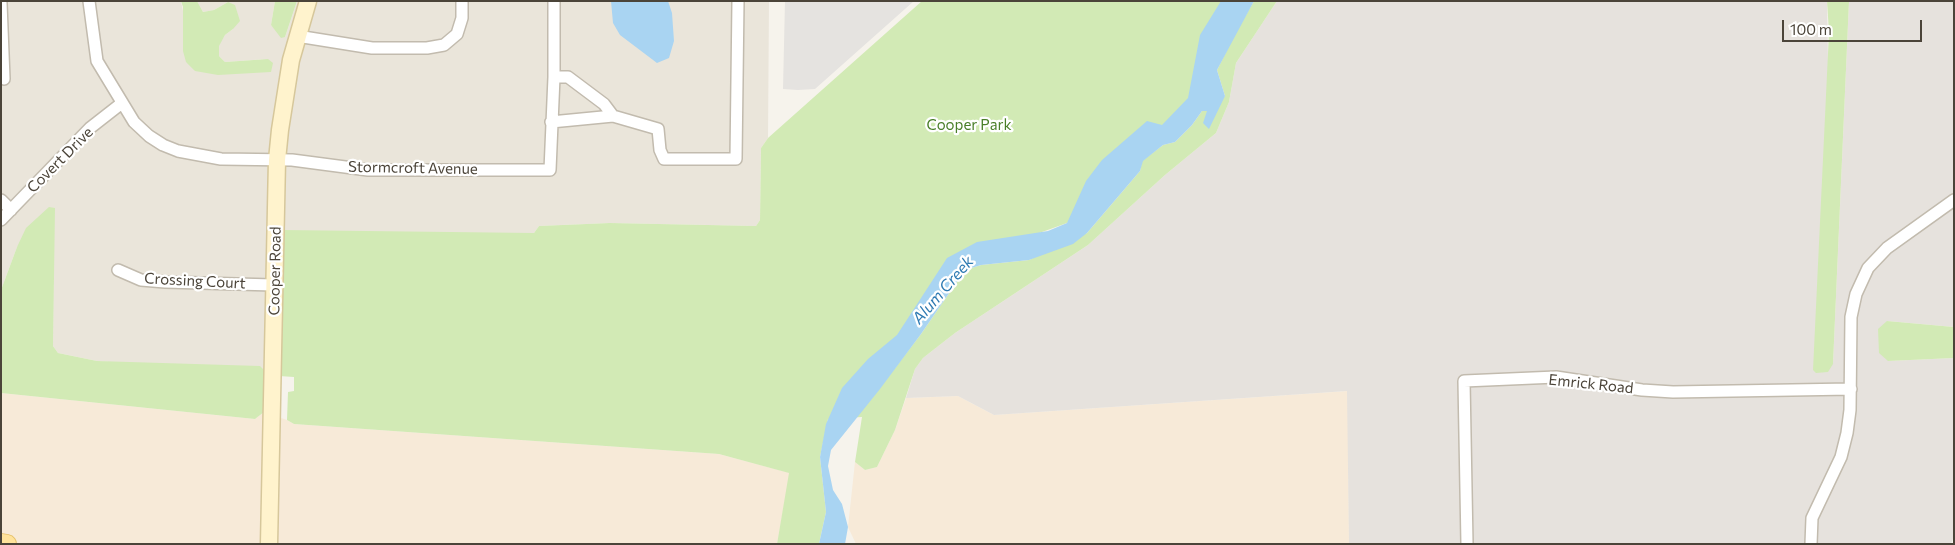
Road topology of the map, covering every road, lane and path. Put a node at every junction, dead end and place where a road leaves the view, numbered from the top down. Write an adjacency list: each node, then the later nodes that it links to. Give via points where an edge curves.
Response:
1 (89, 1): 10 (street, Stormcroft Avenue, via 97,60)
2 (308, 1): 7 (street, Cooper Road)
3 (462, 1): 7 (street, via 462,18 457,34 444,45 372,48)
4 (554, 1): 8 (street)
5 (738, 1): 11 (street, via 736,159 664,159 658,129)
6 (1, 3): 9 (street)
7 (297, 36): 13 (street, Cooper Road, via 289,68)
8 (554, 78): 11 (street, via 568,77 604,104); 12 (street)
9 (4, 79)
10 (122, 103): 13 (street, Stormcroft Avenue, via 134,122 149,136 178,151 221,159); 16 (street, Covert Drive, via 90,128)
11 (613, 116): 12 (street)
12 (551, 122): 13 (street, Stormcroft Avenue, via 550,170 368,170)
13 (277, 160): 19 (street, Cooper Road)
14 (1, 200): 16 (street)
15 (1954, 200): 20 (street, via 1887,248 1868,268 1856,294 1851,317)
16 (11, 210): 17 (street, Covert Drive)
17 (1, 220)
18 (118, 270): 19 (street, Crossing Court, via 141,280 157,282)
19 (273, 285): 23 (street, Cooper Road)
20 (1851, 389): 24 (street, Emrick Road, via 1673,392 1556,378 1464,381); 25 (street, via 1848,433 1841,457 1812,518)
21 (1, 542): 22 (main road)
22 (7, 544)
23 (268, 544)
24 (1467, 544)
25 (1811, 544)

